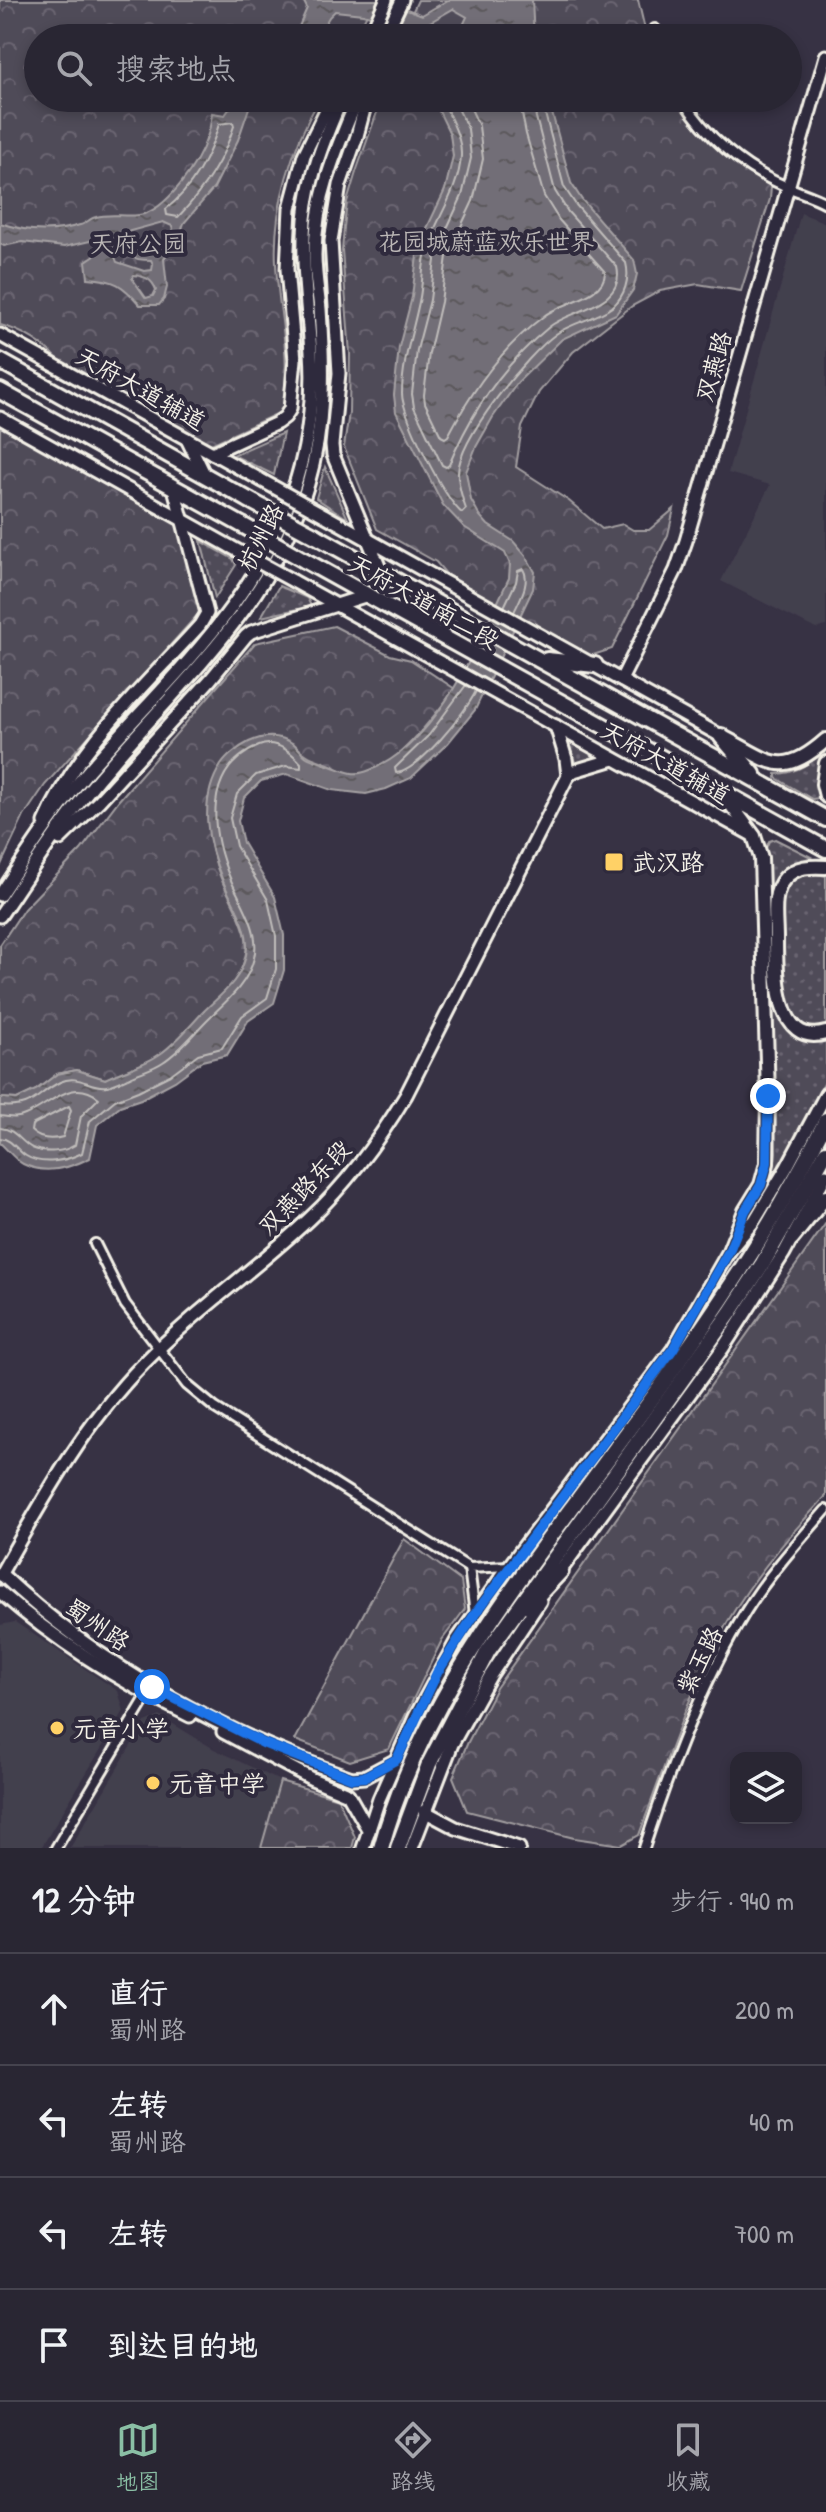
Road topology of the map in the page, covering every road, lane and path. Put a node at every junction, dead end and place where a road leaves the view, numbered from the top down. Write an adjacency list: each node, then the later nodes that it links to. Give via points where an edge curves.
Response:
1 (386, 0): 3 (main road)
2 (400, 3): 4 (main road)
3 (375, 24)
4 (390, 24)
5 (826, 56): 11 (main road, 双燕路)
6 (325, 112): 18 (main road, via 304,155 290,208 287,269 295,360 290,409 277,423)
7 (336, 112): 40 (main road, 杭州路, via 311,180 305,218 310,398 298,476 281,523 217,629 86,774)
8 (352, 112): 42 (main road, 杭州路, via 321,197 315,255 323,356 321,415 316,453 287,540 236,622 100,776)
9 (363, 112): 22 (main road, via 335,209 331,255 339,373 332,445)
10 (692, 112): 11 (street, via 730,153)
11 (787, 187): 12 (street); 28 (main road, 双燕路, via 686,541)
12 (826, 203)
13 (0, 335): 17 (main road, 天府大道辅道)
14 (0, 361): 19 (highway, 天府大道南二段)
15 (0, 391): 20 (highway, 天府大道南二段)
16 (0, 418): 21 (main road)
17 (187, 439): 18 (main road, 天府大道辅道); 19 (main road)
18 (212, 453): 22 (main road, 天府大道辅道, bridge)
19 (205, 476): 23 (highway, 天府大道南二段, bridge)
20 (174, 488): 21 (main road); 24 (highway, 天府大道南二段, bridge)
21 (183, 520): 25 (main road, bridge); 40 (main road, via 207,607 205,618 77,763)
22 (368, 539): 23 (main road); 27 (main road, 天府大道辅道)
23 (381, 571): 26 (highway, 天府大道南二段)
24 (368, 595): 25 (main road); 36 (highway, 天府大道南二段)
25 (338, 605): 29 (main road, 天府大道辅道); 42 (main road, via 246,636 99,801)
26 (538, 659): 27 (highway); 35 (highway, 天府大道南二段)
27 (595, 665): 28 (main road, 天府大道辅道)
28 (621, 680): 30 (main road, 天府大道辅道)
29 (556, 726): 32 (main road, 天府大道辅道); 34 (main road)
30 (721, 736): 31 (main road, via 787,765); 35 (highway)
31 (826, 740)
32 (614, 759): 34 (main road); 39 (main road, 天府大道辅道)
33 (826, 763): 37 (main road)
34 (568, 776): 55 (main road, 双燕路东段, via 386,1129 310,1219)
35 (762, 783): 38 (highway, 天府大道南二段)
36 (721, 791): 39 (main road); 41 (highway, 天府大道南二段)
37 (826, 796)
38 (826, 819)
39 (754, 836): 54 (main road, via 762,874 767,1163)
40 (37, 840): 44 (main road, 杭州路)
41 (826, 849)
42 (39, 859): 45 (main road, 杭州路)
43 (826, 867): 46 (main road, via 809,866 787,876 775,905 776,968 785,1012 799,1030)
44 (0, 895)
45 (0, 916)
46 (826, 1033)
47 (826, 1094): 54 (main road, via 755,1220)
48 (826, 1120): 70 (highway, via 751,1255 467,1656 436,1711)
49 (826, 1152): 63 (highway, via 730,1313)
50 (826, 1175): 52 (main road)
51 (826, 1197): 52 (main road)
52 (792, 1239): 59 (main road, via 723,1348)
53 (95, 1244): 55 (street, via 125,1304)
54 (729, 1251): 57 (main road, via 673,1349)
55 (158, 1350): 58 (street, via 215,1408); 60 (main road, 双燕路东段, via 82,1439)
56 (826, 1510): 74 (street, 紫玉路, via 759,1592 724,1650 677,1755)
57 (509, 1566): 58 (street); 62 (main road)
58 (469, 1568): 62 (street)
59 (561, 1571): 63 (highway); 66 (main road, via 452,1744)
60 (0, 1574): 64 (main road, 蜀州路, via 35,1607)
61 (0, 1592): 64 (main road, 蜀州路, via 67,1646)
62 (475, 1614): 65 (main road, via 437,1673)
63 (488, 1651): 71 (highway, via 429,1764)
64 (150, 1690): 65 (main road, 蜀州路, via 352,1778); 67 (main road, 蜀州路, via 348,1794); 68 (street)
65 (397, 1759): 67 (main road)
66 (424, 1811): 72 (main road); 73 (main road, via 456,1828)
67 (369, 1831): 69 (main road)
68 (56, 1848)
69 (363, 1848)
70 (381, 1848)
71 (398, 1848)
72 (412, 1848)
73 (519, 1848)
74 (644, 1848)

